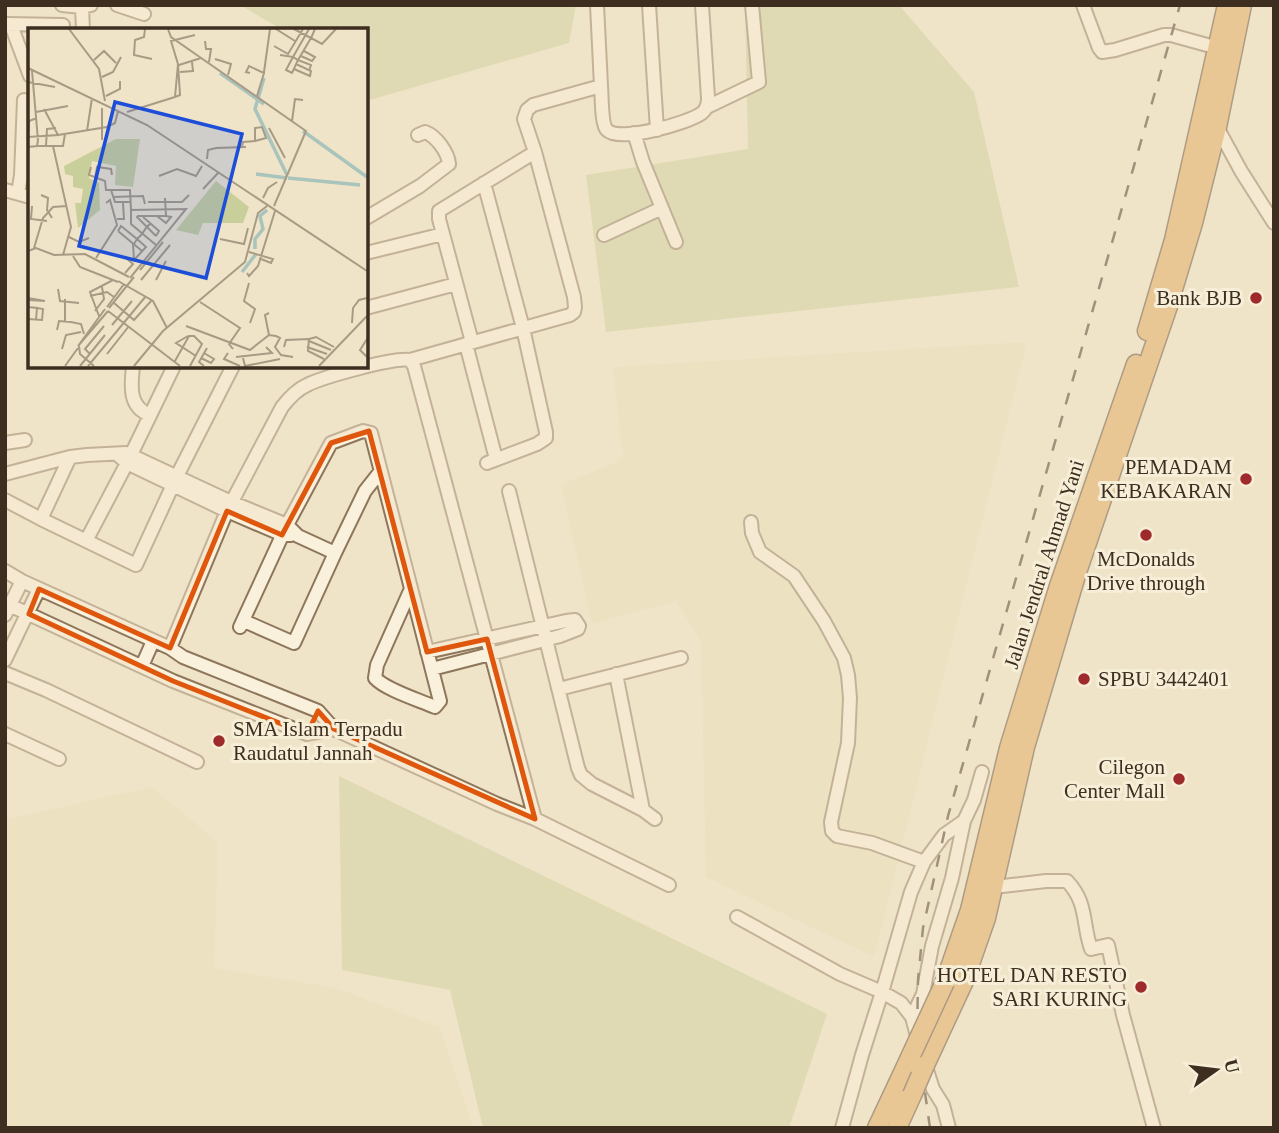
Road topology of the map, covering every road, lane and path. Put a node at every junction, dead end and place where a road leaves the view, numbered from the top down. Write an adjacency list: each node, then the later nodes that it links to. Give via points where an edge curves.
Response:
1 (62, 5): 10 (street)
2 (117, 5): 11 (street)
3 (597, 5): 17 (street)
4 (649, 5): 21 (street)
5 (702, 5): 19 (street)
6 (752, 5): 19 (street, via 759,82)
7 (1083, 5): 15 (street, via 1102,52 1164,35)
8 (1227, 5): 15 (highway, Jalan Jendral Ahmad Yani)
9 (1242, 5): 20 (highway, Jalan Jendral Ahmad Yani)
10 (86, 6): 14 (street)
11 (144, 13)
12 (8, 24): 13 (street); 16 (street)
13 (56, 26)
14 (83, 28)
15 (1218, 48): 99 (highway, Jalan Jendral Ahmad Yani, bridge, via 1189,181 1152,317 1043,636 1009,748 970,910 945,982)
16 (28, 71)
17 (601, 86): 22 (street, via 607,131); 24 (street, via 527,110 524,119)
18 (24, 100): 26 (street)
19 (707, 107): 21 (street)
20 (1217, 127): 29 (street); 94 (highway, Jalan Jendral Ahmad Yani, via 1168,306 1077,572 1030,728)
21 (657, 130): 22 (street)
22 (634, 133): 27 (street)
23 (418, 135): 28 (street, via 432,135 449,164)
24 (535, 152): 25 (street); 36 (street, via 575,307 570,315)
25 (484, 183): 30 (street, via 439,211); 36 (street)
26 (18, 193)
27 (662, 208): 31 (street); 32 (street)
28 (368, 217)
29 (1274, 223)
30 (443, 234): 33 (street); 34 (street)
31 (604, 235)
32 (676, 242)
33 (368, 253)
34 (456, 284): 35 (street); 37 (street)
35 (368, 304)
36 (523, 328): 37 (street); 37 (street, via 546,438 491,461)
37 (469, 343): 38 (street)
38 (410, 360): 39 (street); 67 (street)
39 (368, 367)
40 (133, 368): 44 (street, via 133,400)
41 (173, 368): 44 (street)
42 (232, 368): 51 (street)
43 (365, 368): 54 (street, via 327,378 290,396)
44 (150, 415): 48 (street)
45 (25, 440): 46 (street)
46 (5, 443)
47 (70, 457): 48 (street); 50 (street); 55 (street)
48 (125, 458): 51 (street); 58 (street)
49 (380, 472): 57 (street, via 369,431 331,443); 59 (street, via 365,491); 63 (street)
50 (5, 474)
51 (175, 481): 54 (street); 58 (street, via 134,568)
52 (509, 491): 66 (street)
53 (5, 500): 55 (street)
54 (229, 507): 57 (street); 69 (street)
55 (41, 519): 58 (street)
56 (751, 523): 92 (street, via 760,552 794,576 844,658 850,698 848,743 832,831)
57 (285, 530): 59 (street); 59 (street, via 242,624 294,643)
58 (86, 541)
59 (335, 553)
60 (5, 571): 61 (street)
61 (22, 581): 62 (street); 64 (street)
62 (39, 589): 65 (street); 68 (street)
63 (410, 591): 70 (street); 76 (street, via 375,678 435,707 440,701)
64 (7, 608): 65 (street)
65 (29, 614): 74 (street); 75 (street)
66 (545, 633): 67 (street); 71 (street); 80 (street)
67 (487, 639): 70 (street); 71 (street)
68 (153, 641): 69 (street); 75 (street)
69 (170, 648): 72 (street)
70 (428, 652): 76 (street)
71 (490, 655): 76 (street); 90 (street)
72 (183, 657): 79 (street); 81 (street)
73 (681, 658): 78 (street)
74 (5, 660)
75 (142, 666): 79 (street)
76 (432, 669)
77 (5, 673): 86 (street)
78 (616, 674): 80 (street); 88 (street)
79 (173, 681): 84 (street)
80 (559, 689): 88 (street, via 581,775)
81 (318, 711): 82 (street); 84 (street)
82 (334, 729): 84 (street); 90 (street)
83 (5, 734): 85 (street)
84 (307, 734)
85 (59, 759)
86 (197, 762)
87 (982, 772): 91 (street)
88 (643, 810): 89 (street)
89 (655, 818)
90 (535, 819): 93 (street)
91 (964, 821): 92 (street, via 944,835); 97 (street, via 923,994)
92 (924, 862): 96 (street)
93 (669, 886)
94 (994, 887): 100 (highway, Jalan Jendral Ahmad Yani, bridge, via 975,952); 102 (street, via 1067,881 1076,890 1091,949 1108,945)
95 (737, 917): 96 (street, via 840,975)
96 (882, 992): 97 (street, via 901,1003); 98 (street)
97 (912, 1017): 101 (street)
98 (842, 1128)
99 (877, 1128)
100 (897, 1128)
101 (949, 1128)
102 (1154, 1128)

